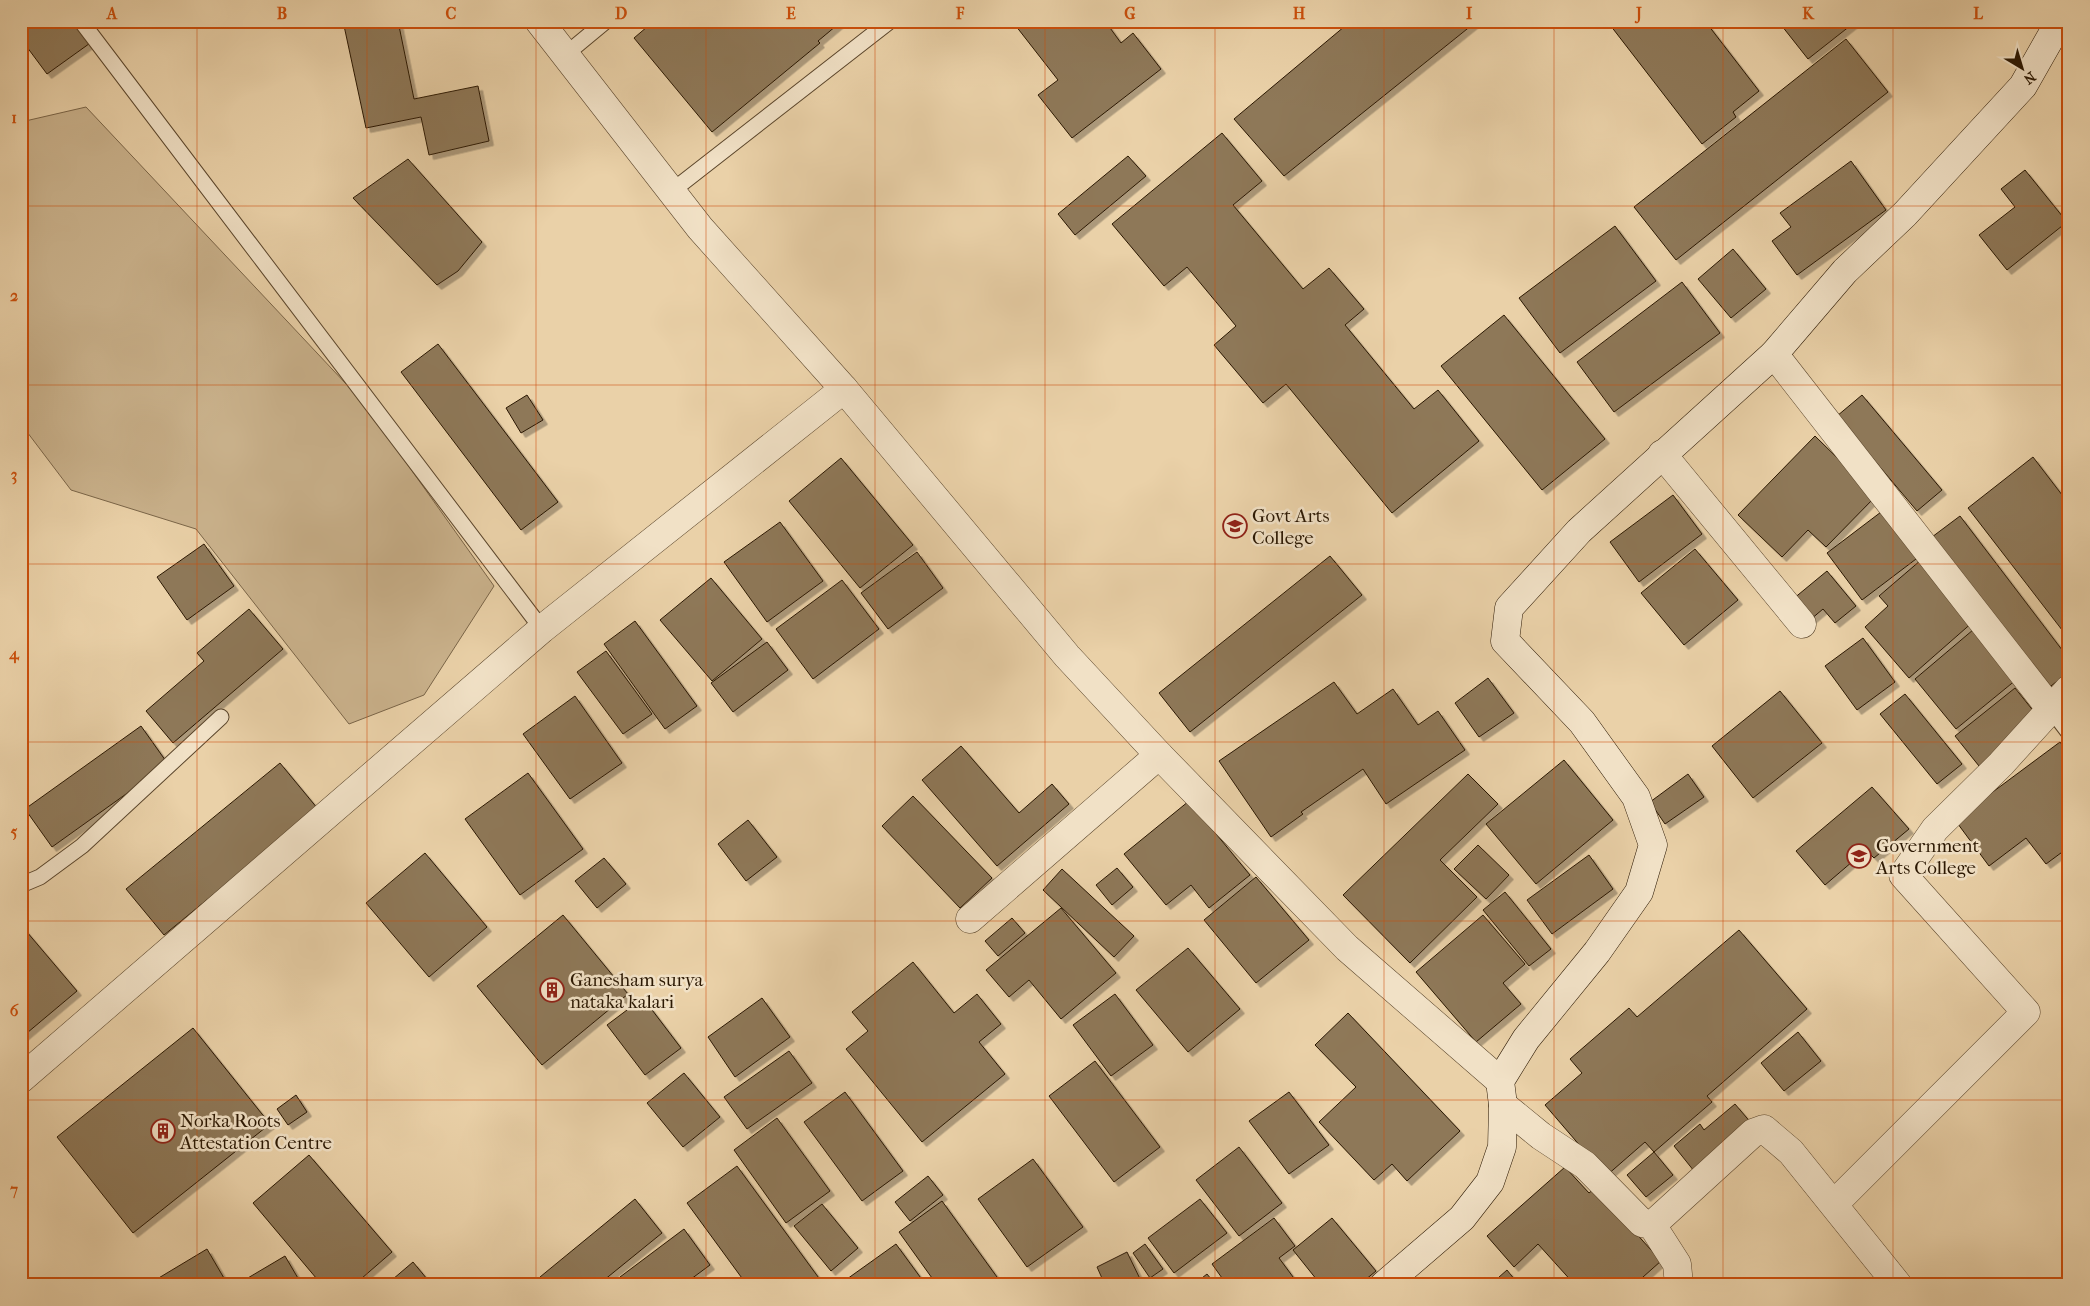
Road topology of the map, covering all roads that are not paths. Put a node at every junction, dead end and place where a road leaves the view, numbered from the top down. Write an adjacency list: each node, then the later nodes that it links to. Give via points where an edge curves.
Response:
1 (81, 21): 12 (lane)
2 (539, 21): 6 (street)
3 (606, 21): 6 (lane)
4 (890, 21): 7 (lane)
5 (2055, 21): 8 (street, via 2056,28 2022,86 1905,214 1845,271)
6 (565, 55): 7 (street)
7 (672, 191): 9 (street, via 700,228)
8 (1774, 354): 10 (street); 13 (street)
9 (844, 389): 12 (street); 16 (street, via 1066,656)
10 (1662, 454): 11 (street); 20 (street, via 1580,530 1509,608 1505,641 1582,722 1636,797 1653,845 1639,892 1597,952 1526,1039)
11 (1802, 624)
12 (542, 629): 19 (street)
13 (2059, 699): 15 (lane); 21 (street, via 2001,764 1935,829 1903,874 2026,1012)
14 (221, 717): 17 (lane, via 82,846 40,877)
15 (2069, 733)
16 (1159, 755): 18 (street); 20 (street, via 1347,948)
17 (21, 884)
18 (970, 919)
19 (21, 1079)
20 (1502, 1093): 22 (street, via 1541,1136 1585,1165 1642,1223); 23 (street, via 1502,1146 1490,1182 1462,1218)
21 (1834, 1204): 22 (street, via 1791,1152 1764,1129 1753,1133); 25 (street)
22 (1652, 1225): 24 (street, via 1677,1264)
23 (1384, 1285)
24 (1679, 1285)
25 (1898, 1285)

